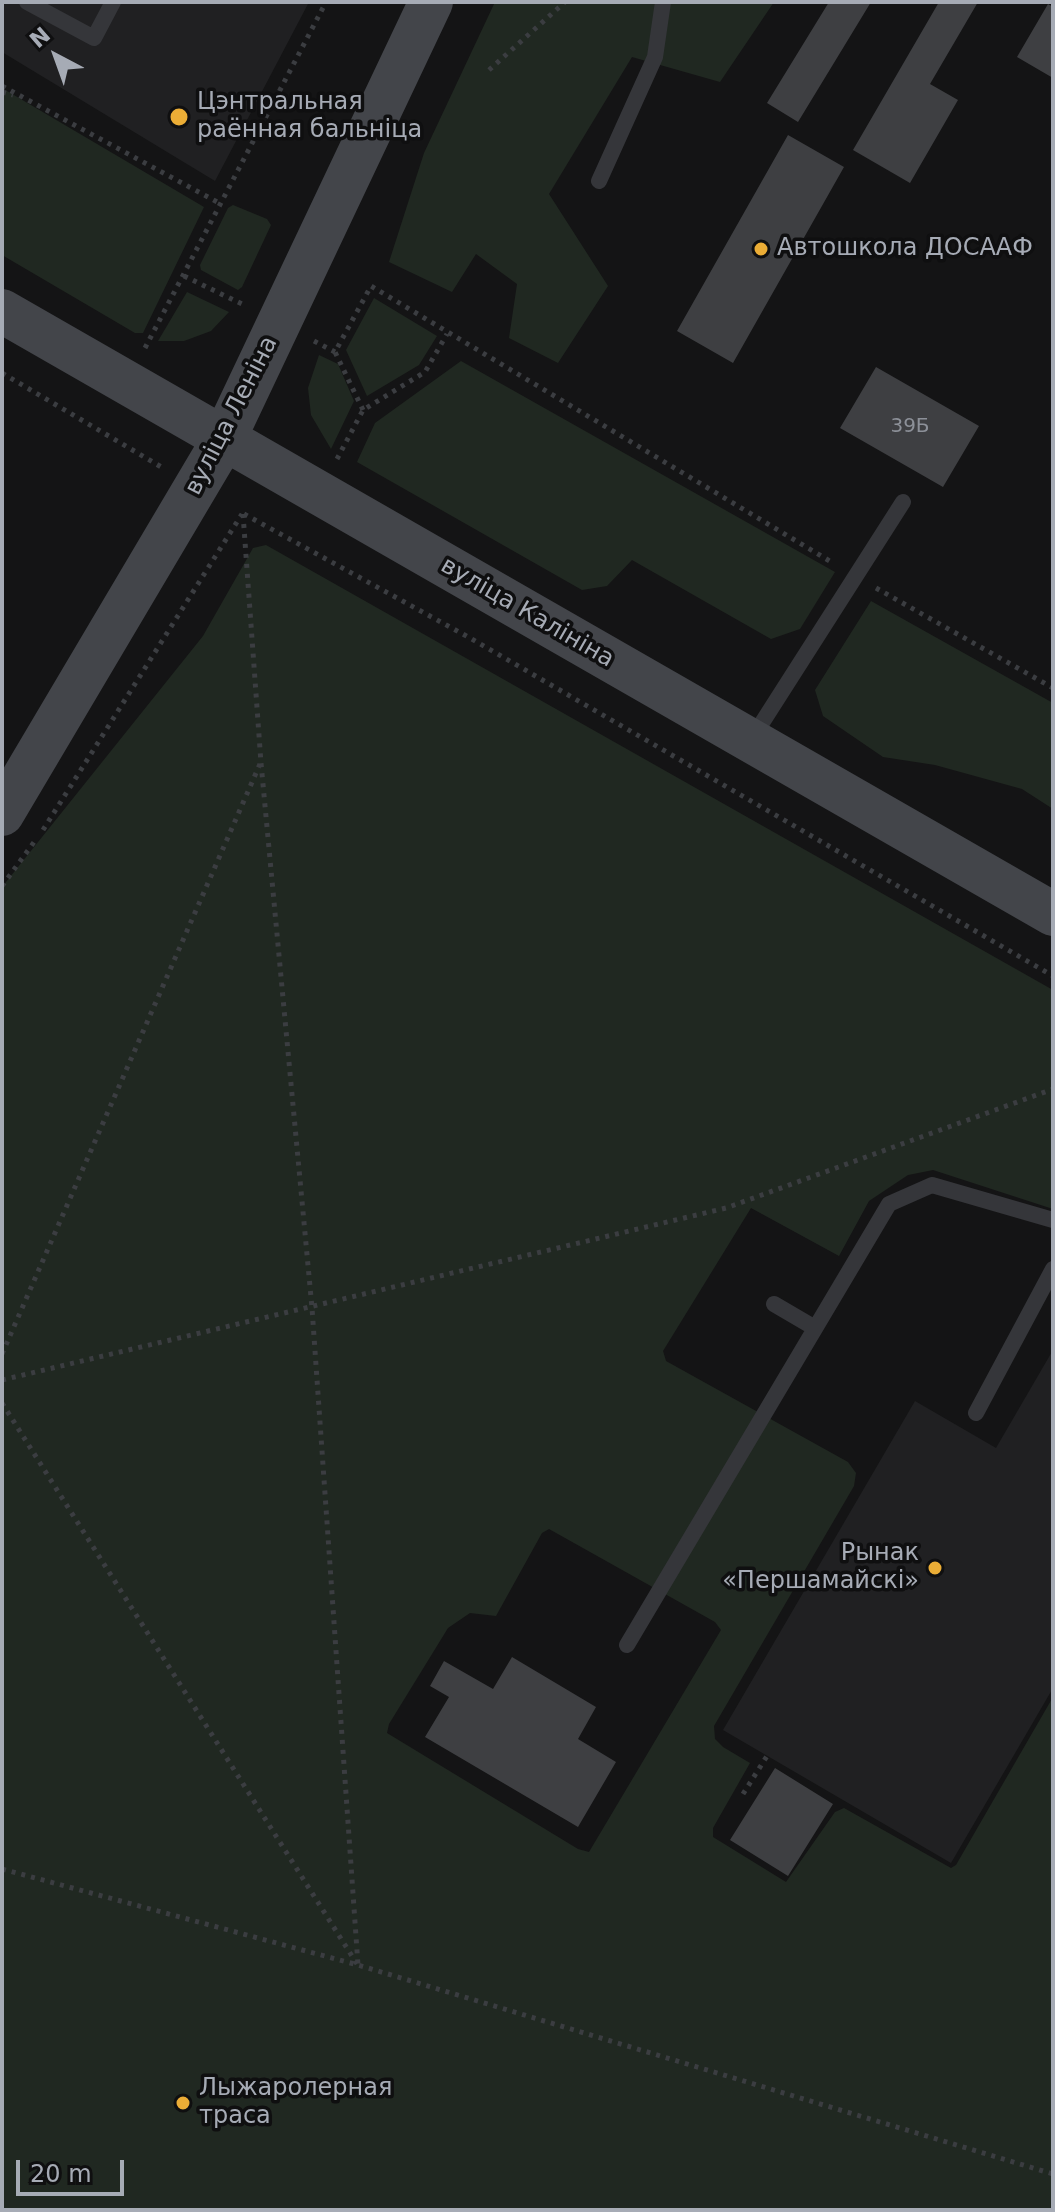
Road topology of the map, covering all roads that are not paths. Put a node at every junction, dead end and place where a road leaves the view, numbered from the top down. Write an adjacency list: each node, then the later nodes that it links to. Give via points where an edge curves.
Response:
1 (27, 2): 2 (lane, via 94,38)
2 (113, 2)
3 (431, 2): 7 (main road, вуліца Леніна)
4 (663, 2): 5 (lane, via 655,57)
5 (599, 181)
6 (2, 311): 7 (main road, вуліца Калініна)
7 (223, 441): 9 (main road, вуліца Калініна); 10 (main road, вуліца Леніна)
8 (903, 502): 9 (lane)
9 (751, 740): 11 (main road, вуліца Калініна)
10 (2, 814)
11 (1053, 914)
12 (1053, 1220): 15 (lane, via 932,1185 889,1204)
13 (1053, 1269): 16 (lane)
14 (774, 1304): 15 (lane)
15 (815, 1328): 17 (lane)
16 (976, 1413)
17 (627, 1645)

